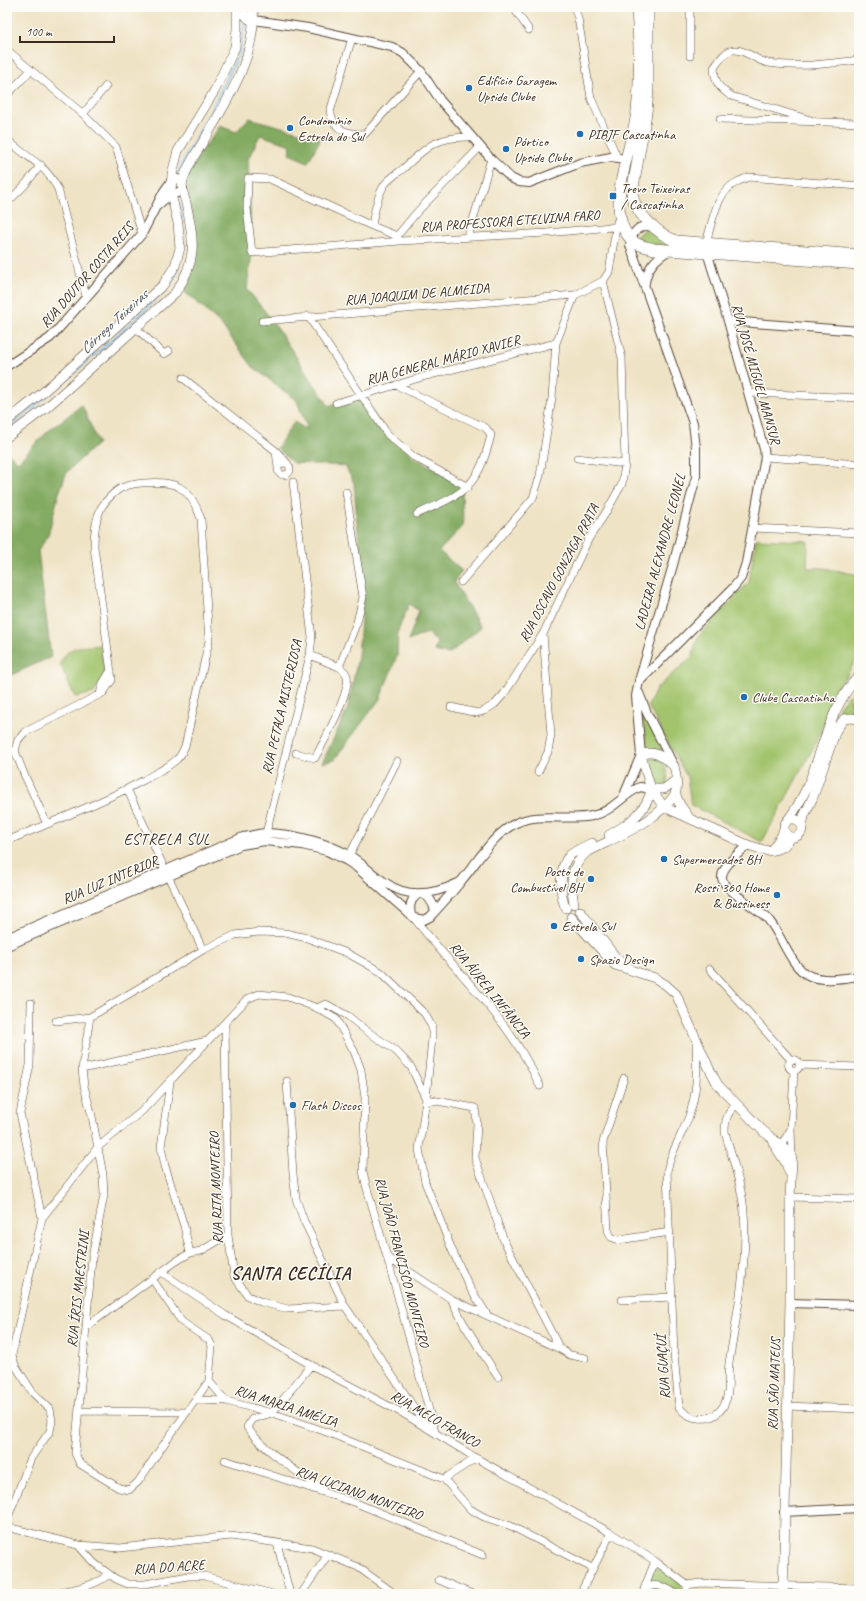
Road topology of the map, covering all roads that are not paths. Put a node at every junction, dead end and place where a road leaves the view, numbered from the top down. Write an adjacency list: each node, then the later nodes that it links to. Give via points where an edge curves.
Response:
1 (237, 7): 8 (main road, via 249,19); 28 (main road, via 234,47 215,90 178,151)
2 (253, 7): 8 (main road)
3 (513, 7): 9 (street)
4 (574, 7): 25 (street, via 592,98)
5 (637, 7): 25 (main road, via 637,112 632,138)
6 (648, 7): 34 (main road, via 648,90 632,199)
7 (690, 7): 12 (street)
8 (254, 20): 10 (street); 29 (main road, via 247,55 229,97 193,159)
9 (529, 30)
10 (352, 38): 15 (street, via 392,47); 15 (street, via 330,112 333,122 346,132 365,134)
11 (7, 50): 14 (street)
12 (690, 56)
13 (859, 60): 20 (street, via 811,66 766,63 740,50 734,50 727,52 714,68 715,79 722,90 731,96)
14 (30, 71): 17 (street); 18 (street)
15 (420, 71): 22 (street, via 440,100)
16 (106, 86): 18 (street)
17 (7, 95)
18 (83, 114): 37 (street, via 116,147)
19 (720, 119): 20 (street)
20 (814, 122): 21 (street)
21 (859, 123)
22 (472, 137): 24 (street); 35 (street, via 441,140 424,149 385,185 376,206)
23 (7, 139): 27 (street)
24 (480, 147): 26 (street); 39 (street, via 417,212)
25 (621, 158): 26 (street, via 580,163 529,183 511,178); 34 (main road, via 630,161 631,165 628,186 630,202 644,221); 36 (main road)
26 (491, 159): 38 (street)
27 (41, 165): 32 (street); 50 (street, via 58,189)
28 (172, 180): 29 (street, via 175,178); 31 (main road); 33 (street, RUA DOUTOR COSTA REIS)
29 (183, 185): 31 (street, RUA DOUTOR COSTA REIS, via 177,193); 54 (main road, via 193,243 191,262 174,293)
30 (859, 186): 41 (street, via 749,177 736,182 724,193 717,208)
31 (171, 194): 33 (street, RUA DOUTOR COSTA REIS); 65 (main road, via 178,223 180,248 169,276 84,357)
32 (7, 203)
33 (157, 206): 37 (street, RUA DOUTOR COSTA REIS)
34 (651, 224): 40 (street, via 639,228 632,234); 41 (main road, via 662,234 676,241)
35 (372, 226): 39 (street, RUA PROFESSORA ETELVINA FARO); 39 (street, RUA PROFESSORA ETELVINA FARO, via 270,180 248,178 247,208 252,253)
36 (619, 226): 38 (street, RUA PROFESSORA ETELVINA FARO); 40 (main road); 47 (street, via 609,272)
37 (142, 234): 50 (street, RUA DOUTOR COSTA REIS)
38 (468, 237): 39 (street, RUA PROFESSORA ETELVINA FARO)
39 (399, 238)
40 (631, 239): 42 (main road, via 654,249); 48 (street, LADEIRA ALEXANDRE LEONEL, via 630,245)
41 (706, 248): 42 (main road); 43 (main road); 44 (main road); 46 (street, RUA JOSÉ MIGUEL MANSUR)
42 (670, 250): 48 (street, via 648,269)
43 (722, 254): 45 (main road); 46 (street, via 715,259)
44 (859, 255)
45 (859, 264)
46 (712, 270): 53 (street, RUA JOSÉ MIGUEL MANSUR)
47 (603, 281): 49 (street); 70 (street, RUA OSCAVO GONZAGA PRATA, via 622,358)
48 (645, 286): 85 (street, LADEIRA ALEXANDRE LEONEL, via 693,422 696,477)
49 (575, 295): 51 (street, RUA JOAQUIM DE ALMEIDA); 56 (street)
50 (86, 296): 58 (street, RUA DOUTOR COSTA REIS, via 50,338)
51 (308, 316): 52 (street, RUA JOAQUIM DE ALMEIDA); 62 (street)
52 (262, 321)
53 (728, 321): 55 (street); 61 (street, RUA JOSÉ MIGUEL MANSUR)
54 (136, 328): 57 (street, via 164,354); 66 (main road, via 46,408)
55 (859, 331)
56 (556, 343): 60 (street, RUA GENERAL MÁRIO XAVIER); 80 (street, via 552,398 540,476 533,498)
57 (169, 351)
58 (7, 366)
59 (183, 378): 67 (street)
60 (396, 385): 62 (street, RUA GENERAL MÁRIO XAVIER); 75 (street, via 486,428 491,435 479,472)
61 (749, 393): 63 (street); 68 (street, RUA JOSÉ MIGUEL MANSUR)
62 (362, 395): 64 (street, RUA GENERAL MÁRIO XAVIER); 75 (street, via 388,435 414,458)
63 (859, 398)
64 (336, 403)
65 (7, 421)
66 (7, 437)
67 (276, 451): 72 (street); 73 (street)
68 (765, 457): 71 (street); 78 (street, RUA JOSÉ MIGUEL MANSUR)
69 (577, 458): 70 (street)
70 (625, 464): 81 (street, RUA OSCAVO GONZAGA PRATA, via 622,484 589,538)
71 (859, 464)
72 (289, 465): 73 (street, via 282,463); 74 (street, RUA PETALA MISTERIOSA)
73 (280, 471): 74 (street)
74 (293, 482): 82 (street, RUA PETALA MISTERIOSA, via 312,637)
75 (468, 487): 77 (street, via 453,498)
76 (346, 492): 83 (street, via 363,596 357,622)
77 (417, 514)
78 (752, 528): 79 (street); 85 (street, RUA JOSÉ MIGUEL MANSUR, via 741,578)
79 (859, 533)
80 (461, 582)
81 (543, 634): 87 (street, RUA OSCAVO GONZAGA PRATA, via 495,704 484,712 477,713); 94 (street, via 551,735 548,752)
82 (310, 655): 83 (street); 107 (street, RUA PETALA MISTERIOSA)
83 (339, 666): 90 (street, via 347,677 347,685 333,725 315,758)
84 (859, 676): 105 (main road, via 838,703 802,799)
85 (638, 685): 91 (street, LADEIRA ALEXANDRE LEONEL, via 636,696); 93 (street, via 647,714)
86 (859, 694): 88 (main road)
87 (451, 707)
88 (859, 710)
89 (859, 719): 106 (main road, via 844,719 836,730)
90 (296, 753)
91 (641, 755): 93 (main road, via 660,755); 97 (main road, LADEIRA ALEXANDRE LEONEL); 99 (street)
92 (396, 761): 112 (street)
93 (674, 766): 95 (main road)
94 (538, 772)
95 (676, 780): 97 (main road, via 664,789); 98 (main road)
96 (127, 789): 104 (street); 104 (street, via 168,766 182,753 209,641 201,519 189,494 179,487 165,483 120,488 102,506 94,528 94,547 112,680 108,687 100,694 25,732 18,740 15,751); 113 (street)
97 (651, 789): 99 (street, via 640,786); 100 (main road, LADEIRA ALEXANDRE LEONEL); 116 (main road, via 647,804 639,813 611,834 579,849 568,858 564,864 560,888 563,902)
98 (675, 793): 100 (main road); 103 (main road, via 680,806)
99 (624, 796): 114 (street, via 615,806 591,816 530,819 517,823 497,836)
100 (664, 807): 101 (main road); 102 (main road)
101 (678, 813): 102 (main road); 103 (main road)
102 (651, 817): 116 (main road, via 581,857 571,877)
103 (689, 817): 110 (main road)
104 (47, 824): 109 (street)
105 (786, 824): 106 (main road, via 796,820); 108 (main road, via 786,833); 111 (main road, via 782,836)
106 (802, 826): 108 (main road, via 800,834)
107 (265, 837): 112 (street, RUA LUZ INTERIOR); 113 (street, RUA LUZ INTERIOR)
108 (792, 837): 111 (main road, via 783,847)
109 (7, 841)
110 (748, 845): 111 (main road); 127 (street, via 728,865 722,876 722,881 727,887 764,915 780,936 798,968 810,976 830,979)
111 (771, 851)
112 (349, 858): 115 (street, RUA LUZ INTERIOR, via 394,888); 119 (street, RUA LUZ INTERIOR)
113 (167, 873): 122 (street, RUA LUZ INTERIOR); 123 (street, RUA LUZ INTERIOR); 124 (street)
114 (462, 881): 115 (street); 118 (street)
115 (420, 894): 118 (street, via 431,900); 119 (street, via 411,901)
116 (570, 906): 117 (main road, via 579,906); 120 (main road, via 566,912)
117 (580, 911): 120 (main road, via 577,916); 126 (main road, via 617,959)
118 (433, 914): 119 (street, via 421,920); 121 (street)
119 (413, 916): 121 (street, RUA ÁUREA INFÂNCIA)
120 (571, 917): 126 (main road, via 615,966)
121 (426, 933): 141 (street, RUA ÁUREA INFÂNCIA, via 499,1017 530,1063)
122 (7, 938)
123 (7, 946)
124 (203, 950): 130 (street); 142 (street, via 235,935 259,932 285,933 347,953 381,972 425,1014 432,1026)
125 (710, 969): 136 (street, via 791,1060 798,1061)
126 (638, 973): 133 (main road, via 661,981 676,994)
127 (859, 976)
128 (32, 1003): 151 (street, via 30,1065 20,1113)
129 (317, 1008): 132 (street, RUA JOÃO FRANCISCO MONTEIRO, via 288,997 259,994 247,999); 142 (street, via 326,1004 348,1016 396,1051 411,1067); 155 (street, RUA JOÃO FRANCISCO MONTEIRO, via 336,1018 361,1070 364,1098 363,1171)
130 (90, 1017): 131 (street); 137 (street, RUA ÍRIS MAESTRINI)
131 (56, 1021)
132 (225, 1023): 134 (street, RUA JOÃO FRANCISCO MONTEIRO); 153 (street, RUA RITA MONTEIRO)
133 (696, 1040): 143 (main road, via 714,1079); 152 (street, RUA GUAÇUÍ, via 698,1074 693,1103 670,1157 667,1171)
134 (207, 1041): 137 (street); 140 (street, RUA JOÃO FRANCISCO MONTEIRO)
135 (859, 1067): 136 (street)
136 (797, 1068): 144 (street)
137 (82, 1069): 146 (street, RUA ÍRIS MAESTRINI)
138 (624, 1078): 152 (street, via 603,1142 608,1230 611,1237 619,1240)
139 (287, 1081): 163 (street, via 296,1199)
140 (170, 1082): 146 (street, RUA JOÃO FRANCISCO MONTEIRO, via 142,1111); 154 (street, via 161,1147)
141 (540, 1086)
142 (426, 1099): 164 (street, via 419,1149 425,1182 452,1250 470,1288); 166 (street, via 476,1108 475,1158 502,1234)
143 (737, 1105): 145 (main road); 158 (street, RUA GUAÇUÍ, via 728,1112 725,1132 742,1193 743,1270 727,1395 724,1405 715,1415 703,1419 691,1418 683,1413 679,1406)
144 (791, 1129): 145 (street); 147 (street)
145 (779, 1146): 147 (main road); 148 (main road)
146 (98, 1147): 151 (street, RUA JOÃO FRANCISCO MONTEIRO); 165 (street, RUA ÍRIS MAESTRINI, via 104,1195 92,1258)
147 (792, 1159): 148 (main road, RUA SÃO MATEUS)
148 (790, 1175): 149 (main road, RUA SÃO MATEUS)
149 (790, 1197): 150 (street); 161 (main road, RUA SÃO MATEUS)
150 (859, 1199)
151 (42, 1218): 187 (street, via 12,1355 15,1365 33,1393 50,1409 52,1421 50,1431 31,1458)
152 (670, 1232): 158 (street, RUA GUAÇUÍ)
153 (228, 1235): 154 (street, via 201,1251); 163 (street, RUA RITA MONTEIRO, via 234,1276 248,1296 288,1309)
154 (190, 1253): 156 (street)
155 (387, 1257): 159 (street); 180 (street, RUA JOÃO FRANCISCO MONTEIRO)
156 (161, 1272): 157 (street); 168 (street, RUA MELO FRANCO, via 225,1315)
157 (152, 1279): 165 (street); 170 (street, via 182,1322 209,1340 212,1346)
158 (671, 1297): 160 (street)
159 (451, 1299): 164 (street); 169 (street)
160 (622, 1300)
161 (790, 1303): 162 (street); 174 (main road, RUA SÃO MATEUS)
162 (859, 1305)
163 (345, 1306): 171 (street)
164 (488, 1316): 166 (street)
165 (86, 1327): 176 (street, RUA ÍRIS MAESTRINI)
166 (560, 1349): 167 (street, via 570,1355)
167 (585, 1358)
168 (310, 1364): 178 (street); 179 (street, RUA MELO FRANCO)
169 (498, 1377)
170 (209, 1381): 172 (street); 173 (street, RUA MARIA AMÉLIA)
171 (403, 1390): 179 (street, via 406,1403); 180 (street)
172 (196, 1400): 173 (street); 177 (street)
173 (226, 1402): 178 (street, RUA MARIA AMÉLIA)
174 (787, 1406): 175 (street); 186 (main road, RUA SÃO MATEUS)
175 (859, 1409)
176 (80, 1411): 177 (street); 177 (street, RUA ÍRIS MAESTRINI, via 75,1453 80,1464 120,1488 129,1490 138,1482)
177 (187, 1412)
178 (272, 1413): 183 (street, RUA MARIA AMÉLIA); 184 (street, via 249,1422 247,1427 252,1435)
179 (404, 1414): 180 (street, RUA MELO FRANCO)
180 (432, 1431): 181 (street, RUA MELO FRANCO)
181 (476, 1458): 183 (street); 189 (street, RUA MELO FRANCO)
182 (225, 1460): 184 (street, RUA LUCIANO MONTEIRO)
183 (444, 1479): 195 (street, via 470,1509 484,1517 511,1526)
184 (328, 1494): 193 (street, RUA LUCIANO MONTEIRO)
185 (859, 1508): 186 (street)
186 (784, 1512): 200 (main road, RUA SÃO MATEUS)
187 (7, 1520)
188 (7, 1527): 191 (street)
189 (611, 1533): 194 (street, RUA MELO FRANCO); 195 (street)
190 (277, 1543): 191 (street, via 231,1536 120,1548); 192 (street, via 312,1548); 204 (street)
191 (78, 1545): 196 (street, RUA DO ACRE, via 94,1563)
192 (328, 1555): 205 (street); 206 (street, via 358,1567)
193 (483, 1555)
194 (655, 1561): 198 (street, RUA MELO FRANCO); 201 (street)
195 (592, 1568): 208 (street)
196 (109, 1574): 202 (street, via 101,1582); 203 (street, RUA DO ACRE, via 128,1584 204,1576)
197 (439, 1580): 207 (street)
198 (687, 1585): 200 (street, via 700,1583); 210 (street)
199 (859, 1588): 200 (street)
200 (783, 1589)
201 (643, 1592): 209 (street, via 648,1586 659,1585)
202 (47, 1594)
203 (273, 1594)
204 (290, 1594)
205 (301, 1594)
206 (395, 1594)
207 (472, 1594)
208 (580, 1594)
209 (676, 1594)
210 (687, 1594)

